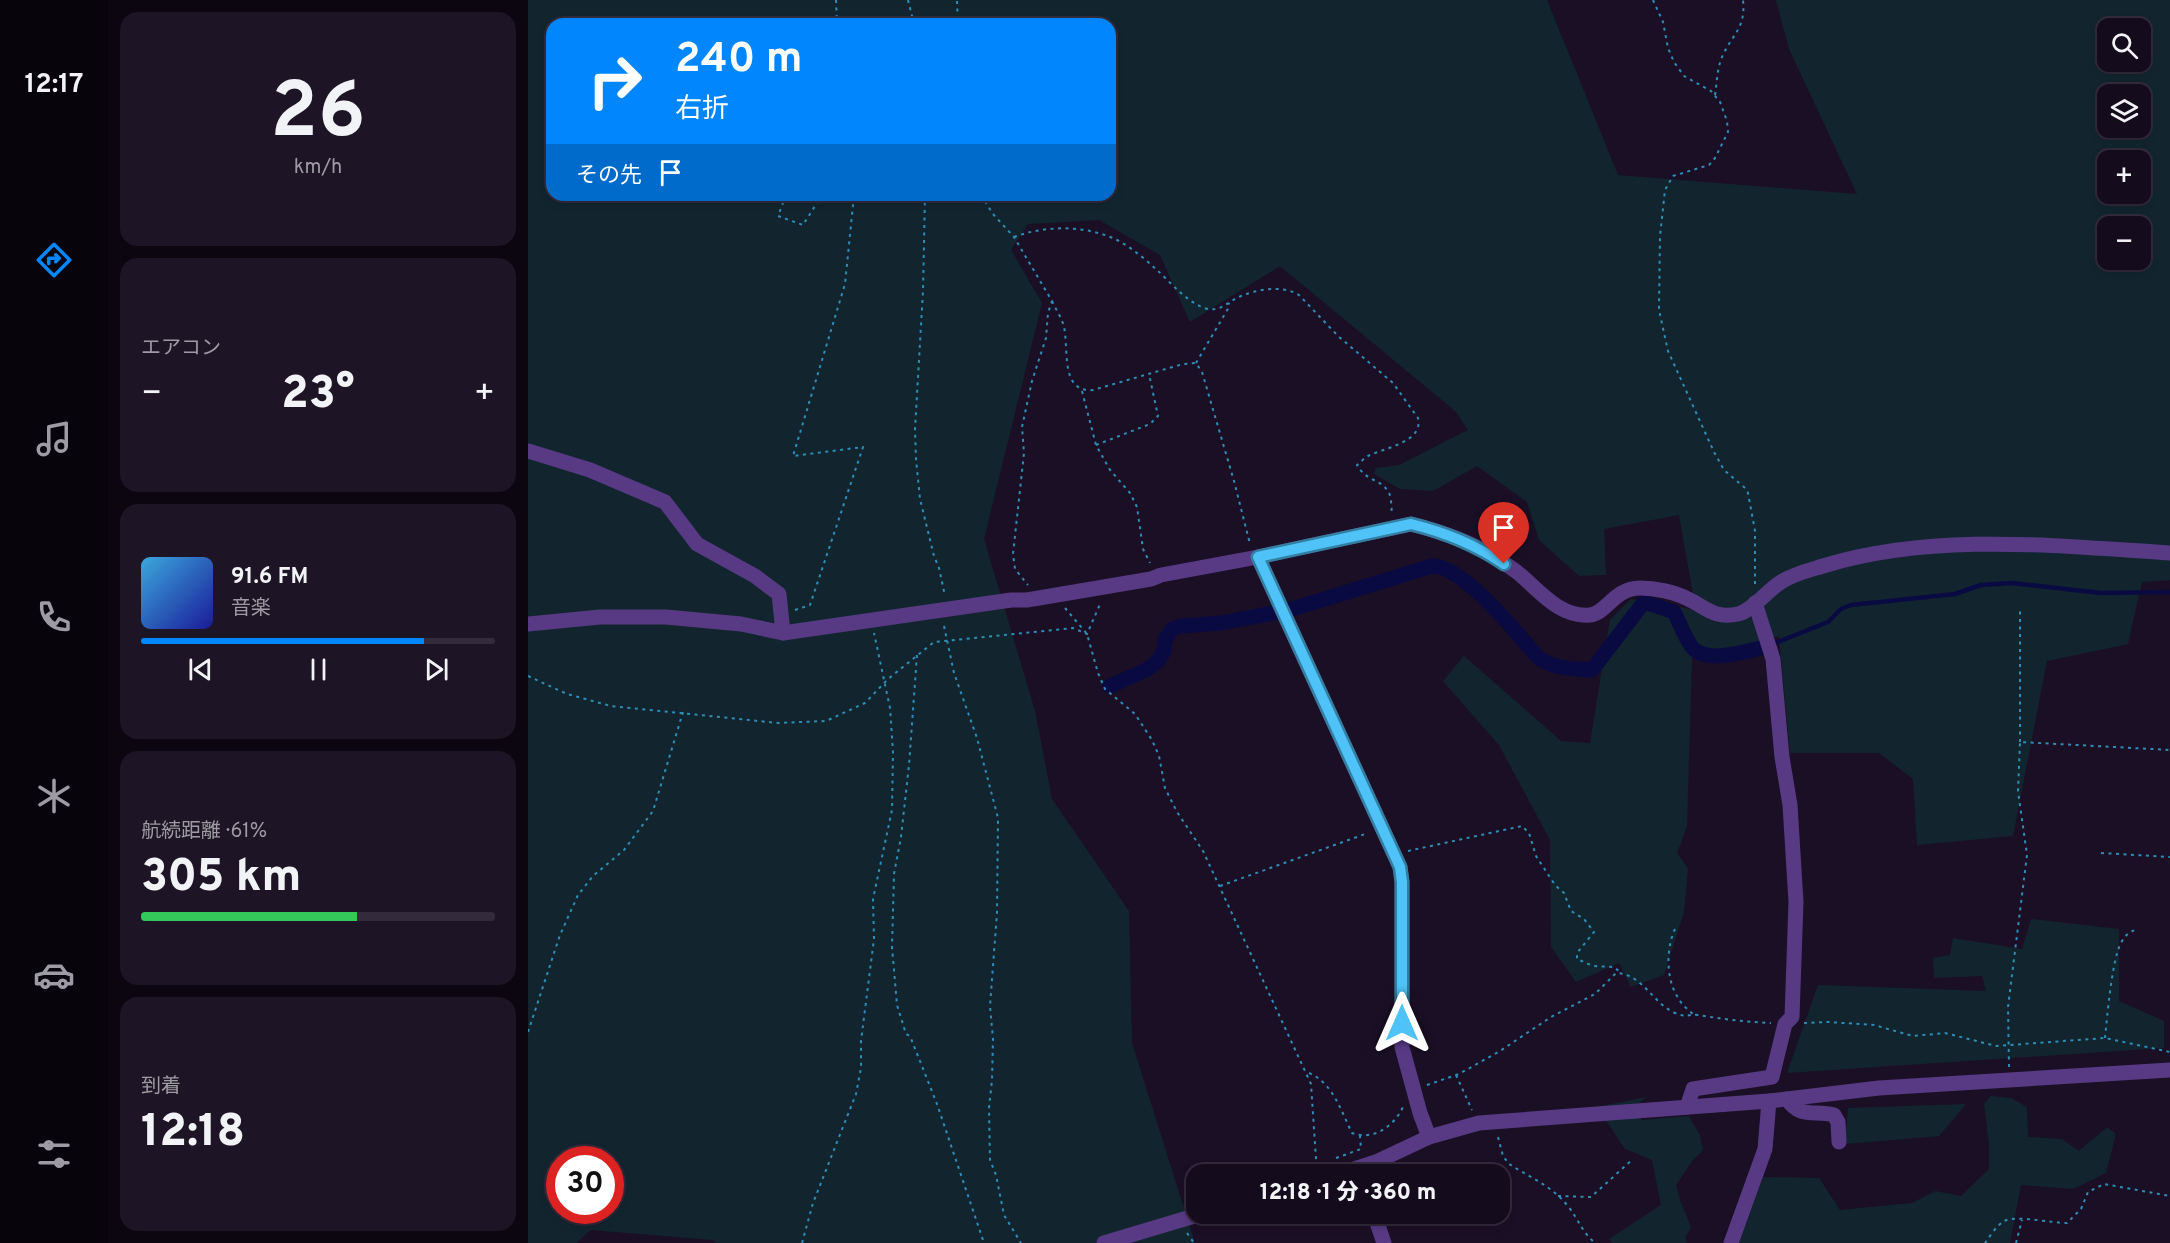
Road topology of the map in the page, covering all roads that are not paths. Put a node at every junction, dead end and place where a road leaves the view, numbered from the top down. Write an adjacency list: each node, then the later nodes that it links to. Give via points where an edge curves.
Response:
1 (528, 451): 6 (street, via 590,470 665,502 697,544 779,594)
2 (2170, 553): 4 (street, via 2007,544 1885,551 1782,581)
3 (1256, 558): 4 (street, via 1411,524 1490,554 1544,598 1574,613 1590,615 1627,589 1638,588 1687,598 1709,612 1723,615 1741,614); 6 (street, via 1027,600); 11 (street, via 1400,867 1402,1047)
4 (1755, 603): 10 (street, via 1773,658 1790,805 1796,902 1792,1017 1785,1024 1772,1077 1693,1089)
5 (528, 624): 6 (street, via 600,616 666,617 741,624)
6 (783, 633)
7 (2170, 1070): 8 (street, via 1879,1088)
8 (1787, 1099): 9 (street); 12 (street, via 1793,1108 1805,1113 1834,1115)
9 (1770, 1101): 10 (street); 18 (street, via 1765,1149)
10 (1687, 1107): 11 (street, via 1495,1122)
11 (1429, 1137): 13 (street)
12 (1839, 1142)
13 (1372, 1164)
14 (1186, 1218): 16 (street)
15 (1377, 1224): 17 (street)
16 (1104, 1243)
17 (1384, 1243)
18 (1731, 1243)

